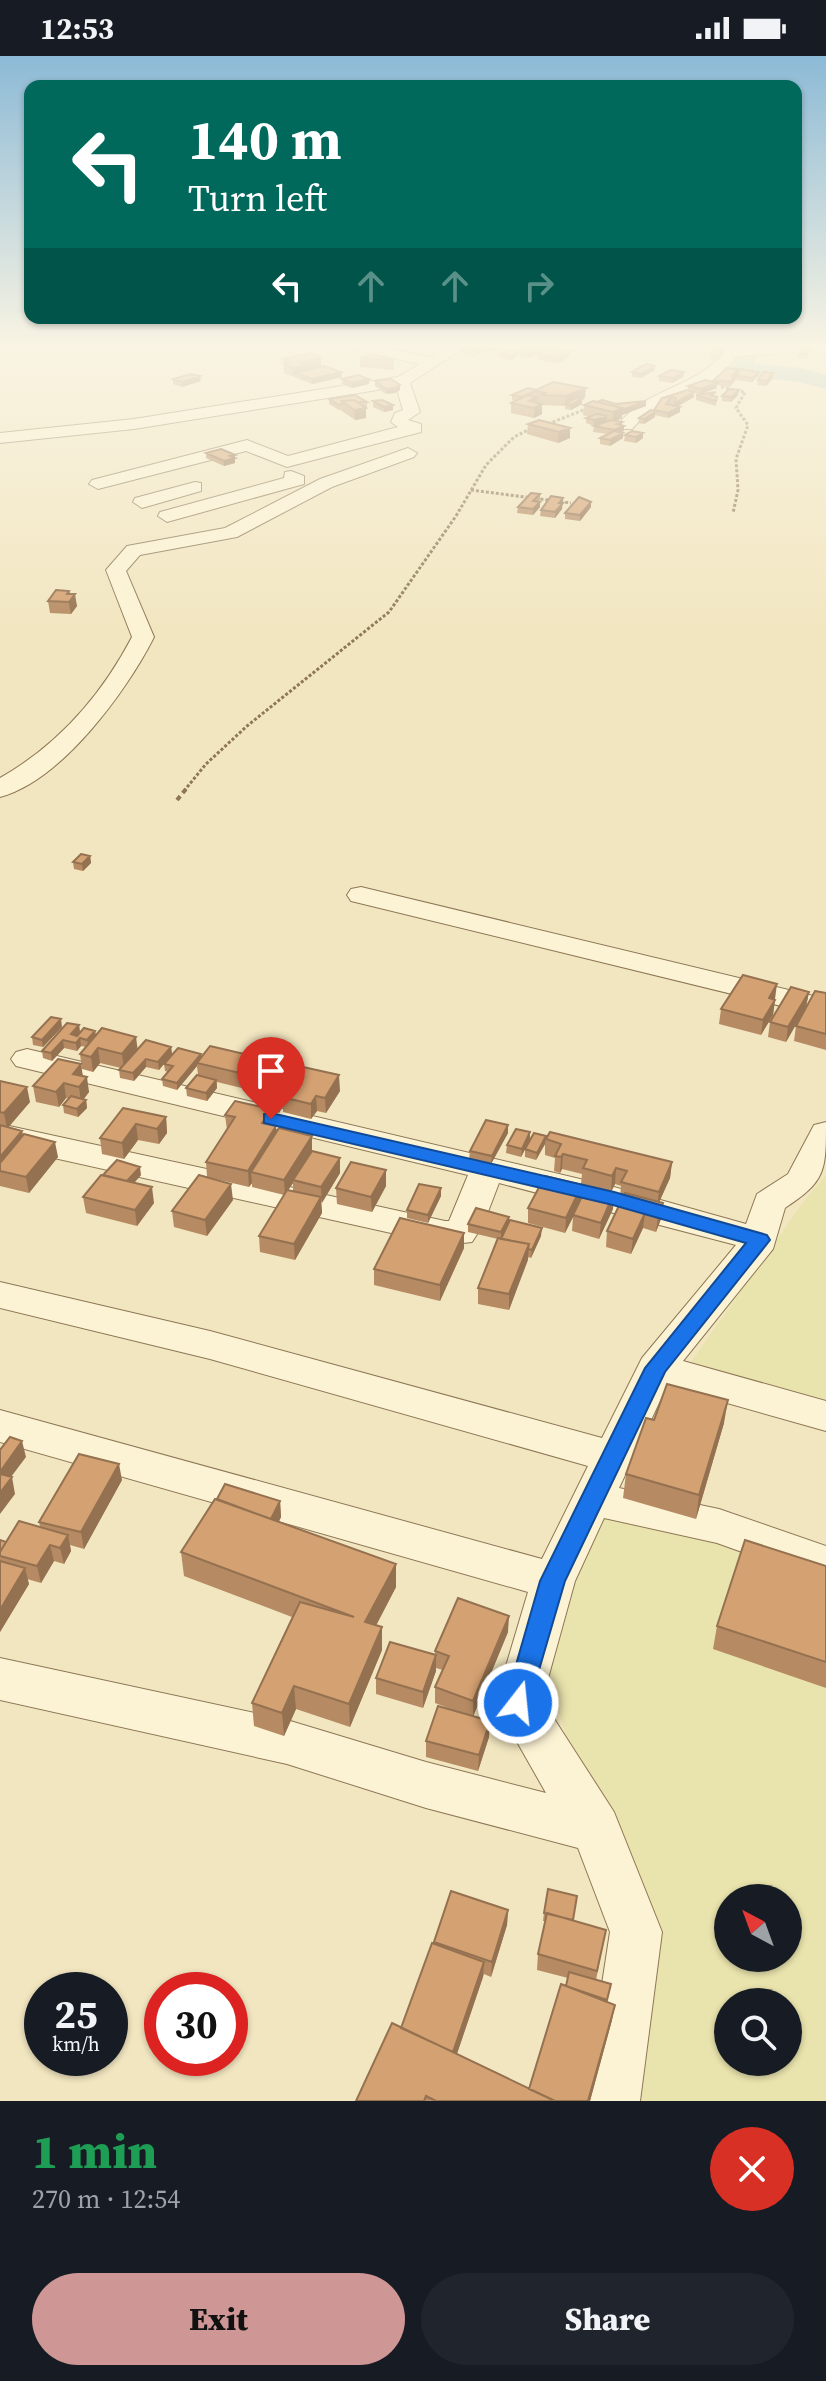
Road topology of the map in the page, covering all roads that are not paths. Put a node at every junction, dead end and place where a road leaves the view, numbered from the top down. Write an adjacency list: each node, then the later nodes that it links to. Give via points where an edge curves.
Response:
1 (358, 443): 3 (street)
2 (408, 453): 8 (street, via 326,483 230,533 134,550 116,570 143,637 129,668 62,743 25,776)
3 (271, 467): 5 (street, via 247,445); 7 (street, via 298,480)
4 (213, 483): 6 (street)
5 (98, 484)
6 (142, 502)
7 (167, 516)
8 (0, 789)
9 (361, 895): 10 (street)
10 (826, 1008)
11 (27, 1059): 14 (street)
12 (826, 1133): 15 (street, via 802,1181 769,1202)
13 (0, 1135): 14 (street, via 445,1233 459,1233 465,1225)
14 (488, 1168): 15 (street)
15 (760, 1240): 17 (street)
16 (0, 1295): 20 (street, via 210,1345)
17 (656, 1368): 18 (street); 20 (street)
18 (826, 1416)
19 (0, 1426): 23 (street)
20 (612, 1457): 21 (street)
21 (593, 1499): 22 (street, via 719,1526); 23 (street)
22 (826, 1564)
23 (553, 1581): 25 (street, via 518,1703)
24 (0, 1679): 25 (street, via 287,1742)
25 (596, 1829): 26 (street, via 636,1932)
26 (612, 2101)

